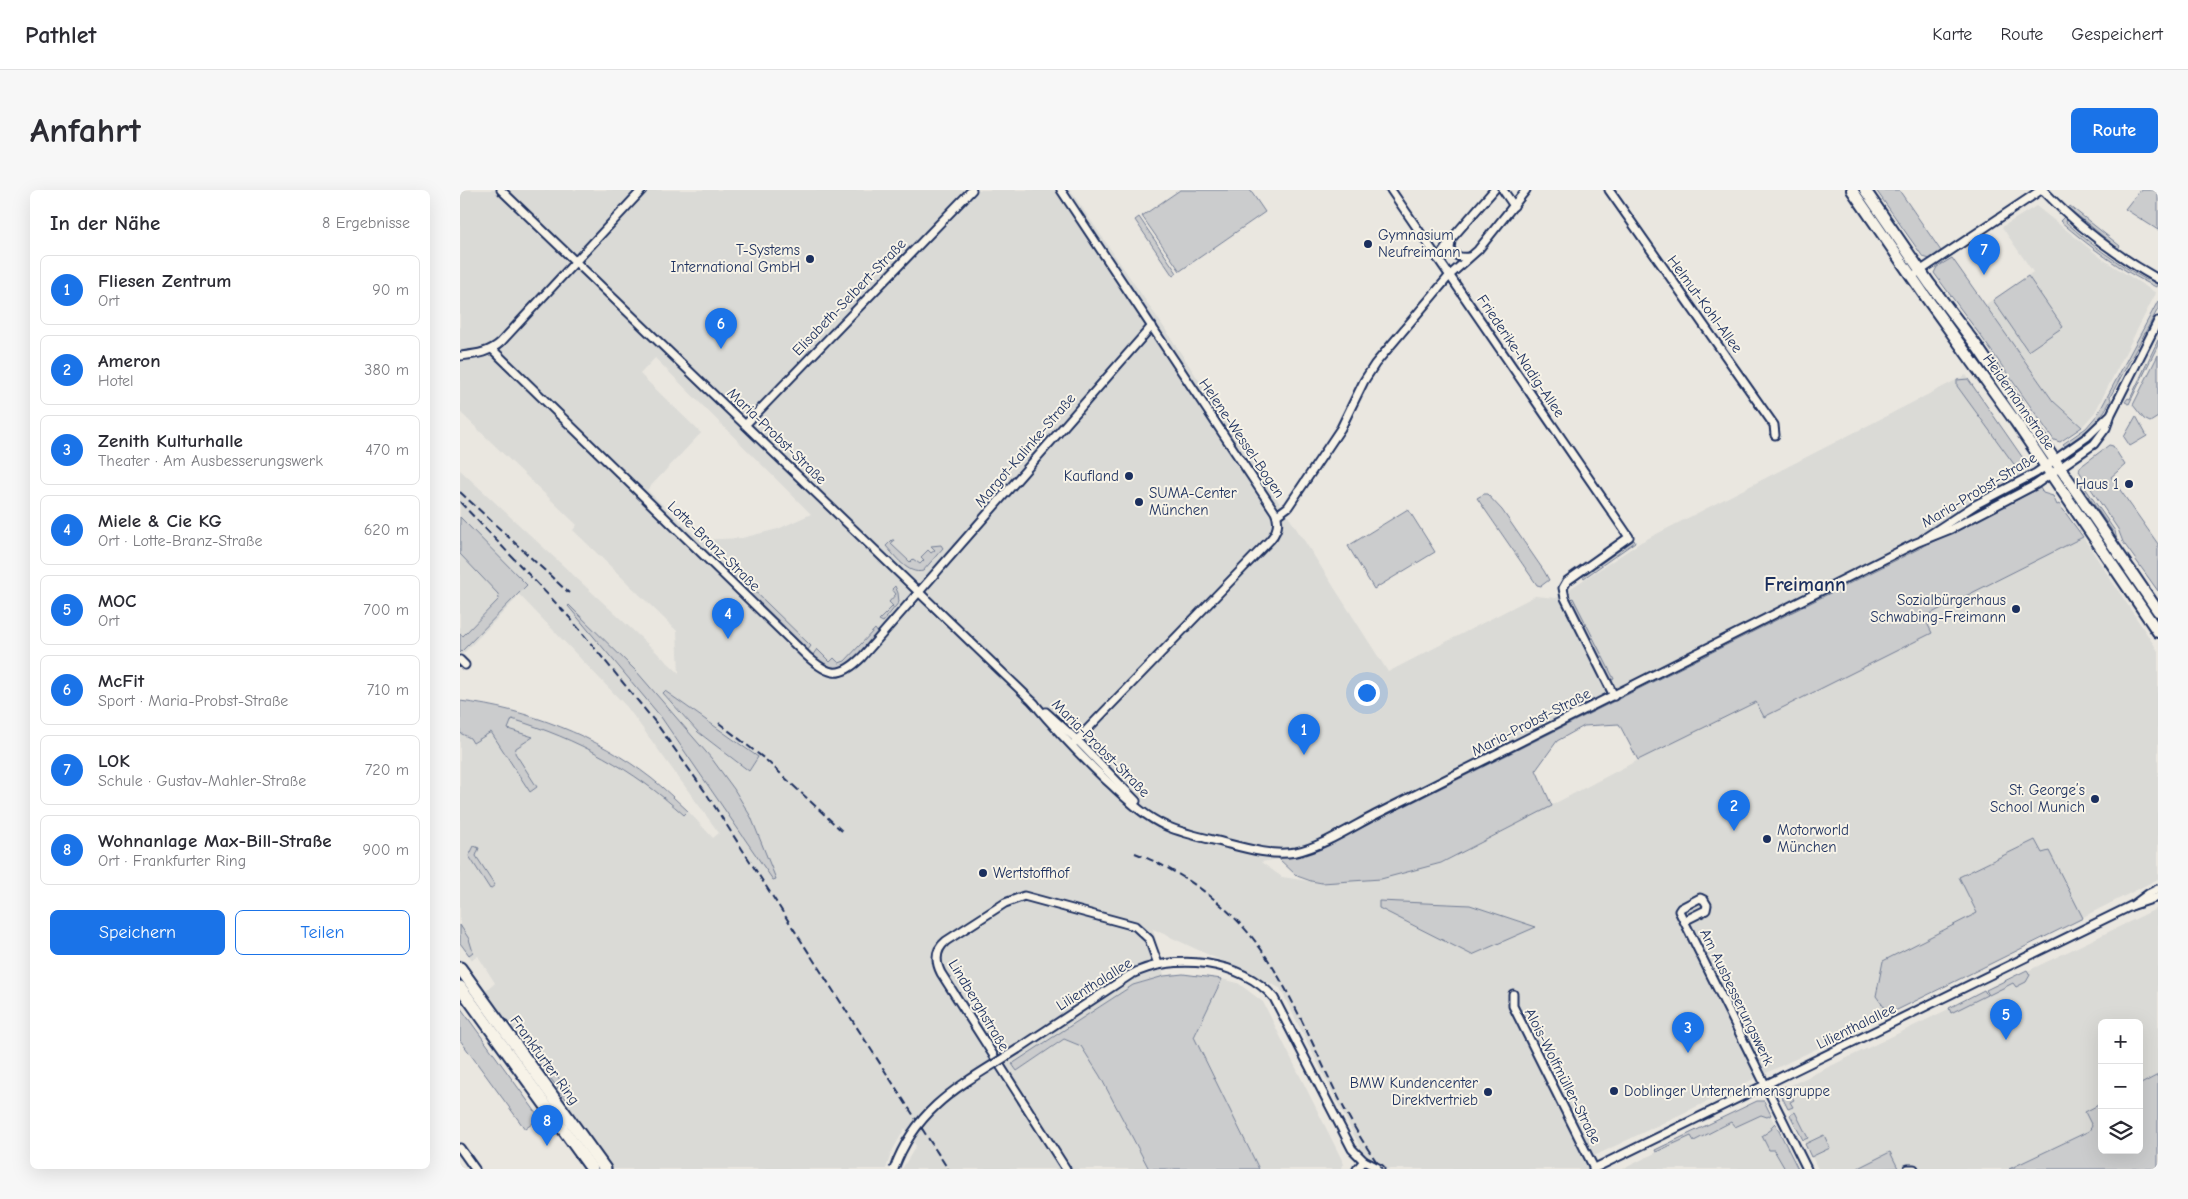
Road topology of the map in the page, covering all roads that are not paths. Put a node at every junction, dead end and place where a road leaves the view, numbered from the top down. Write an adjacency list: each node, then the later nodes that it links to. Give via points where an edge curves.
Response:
1 (501, 190): 17 (street, Maria-Probst-Straße)
2 (642, 190): 17 (street)
3 (972, 190): 27 (street, Elisabeth-Selbert-Straße)
4 (1060, 190): 23 (street, Helene-Wessel-Bogen)
5 (1391, 190): 16 (street, Friederike-Nadig-Allee)
6 (1494, 190): 14 (street)
7 (1503, 190): 13 (street)
8 (1526, 190): 13 (street)
9 (1609, 190): 28 (street, Helmut-Kohl-Allee, via 1774,426)
10 (1852, 190): 20 (main road, Heidemannstraße)
11 (1865, 190): 18 (main road, Heidemannstraße)
12 (2042, 190): 18 (street); 21 (street, via 2098,240)
13 (1514, 206): 15 (street)
14 (1450, 241): 15 (street, via 1450,249 1456,256); 16 (street)
15 (1470, 257): 19 (street)
16 (1438, 258): 19 (street, Friederike-Nadig-Allee)
17 (576, 262): 24 (street); 27 (street, Maria-Probst-Straße)
18 (1921, 271): 20 (street); 29 (main road, Heidemannstraße)
19 (1450, 275): 31 (street, via 1375,364 1336,435 1288,507); 35 (street, Friederike-Nadig-Allee, via 1629,537 1567,581 1563,588 1564,597)
20 (1911, 277): 30 (main road, Heidemannstraße)
21 (2158, 279)
22 (2158, 321): 26 (street)
23 (1152, 326): 31 (street, Helene-Wessel-Bogen); 32 (street, Margot-Kalinke-Straße)
24 (492, 349): 25 (street); 32 (street, Lotte-Branz-Straße, via 825,670 838,674 851,669)
25 (460, 356)
26 (2111, 414): 29 (street); 29 (street, via 2097,441)
27 (746, 424): 32 (street, Maria-Probst-Straße)
28 (1775, 435)
29 (2058, 464): 30 (street, Maria-Probst-Straße); 33 (main road, Heidemannstraße)
30 (2048, 471): 34 (main road, Heidemannstraße); 35 (street, Maria-Probst-Straße, via 1975,505 1916,544)
31 (1277, 515): 36 (street, Helene-Wessel-Bogen, via 1277,529 1270,540)
32 (919, 592): 36 (street, Maria-Probst-Straße)
33 (2156, 605)
34 (2158, 632)
35 (1614, 696): 36 (street, Maria-Probst-Straße, via 1316,845 1296,852 1266,853 1240,848 1167,826 1127,800)
36 (1074, 743)
37 (2158, 889): 39 (street, Lilienthalallee)
38 (2158, 897): 39 (street, Lilienthalallee)
39 (2131, 906): 45 (street, Lilienthalallee)
40 (1684, 921): 40 (street, Am Ausbesserungswerk, via 1679,912 1681,908 1700,898 1704,900 1706,910); 45 (street, Am Ausbesserungswerk)
41 (1158, 964): 47 (street, Lilienthalallee, via 1187,963 1228,969 1247,975 1270,992 1283,1011 1348,1143); 52 (street, Lilienthalallee, bridge, via 1130,975 950,1092 911,1133); 53 (street, Lindberghstraße, via 1149,939 1135,926 1024,896 1005,903 951,937 937,953 940,973)
42 (460, 968): 48 (main road, Frankfurter Ring)
43 (460, 987): 51 (main road, Frankfurter Ring)
44 (1513, 994): 49 (street, Alois-Wolfmüller-Straße, via 1513,1006)
45 (1766, 1085): 49 (street, Lilienthalallee); 56 (street, Am Ausbesserungswerk)
46 (460, 1148): 50 (street)
47 (1364, 1160): 54 (street); 55 (street, Lilienthalallee)
48 (604, 1168)
49 (1594, 1168)
50 (475, 1169)
51 (592, 1169)
52 (894, 1169)
53 (1066, 1169)
54 (1357, 1169)
55 (1380, 1169)
56 (1807, 1169)
57 (1908, 1169): 58 (street)
58 (1914, 1169)

